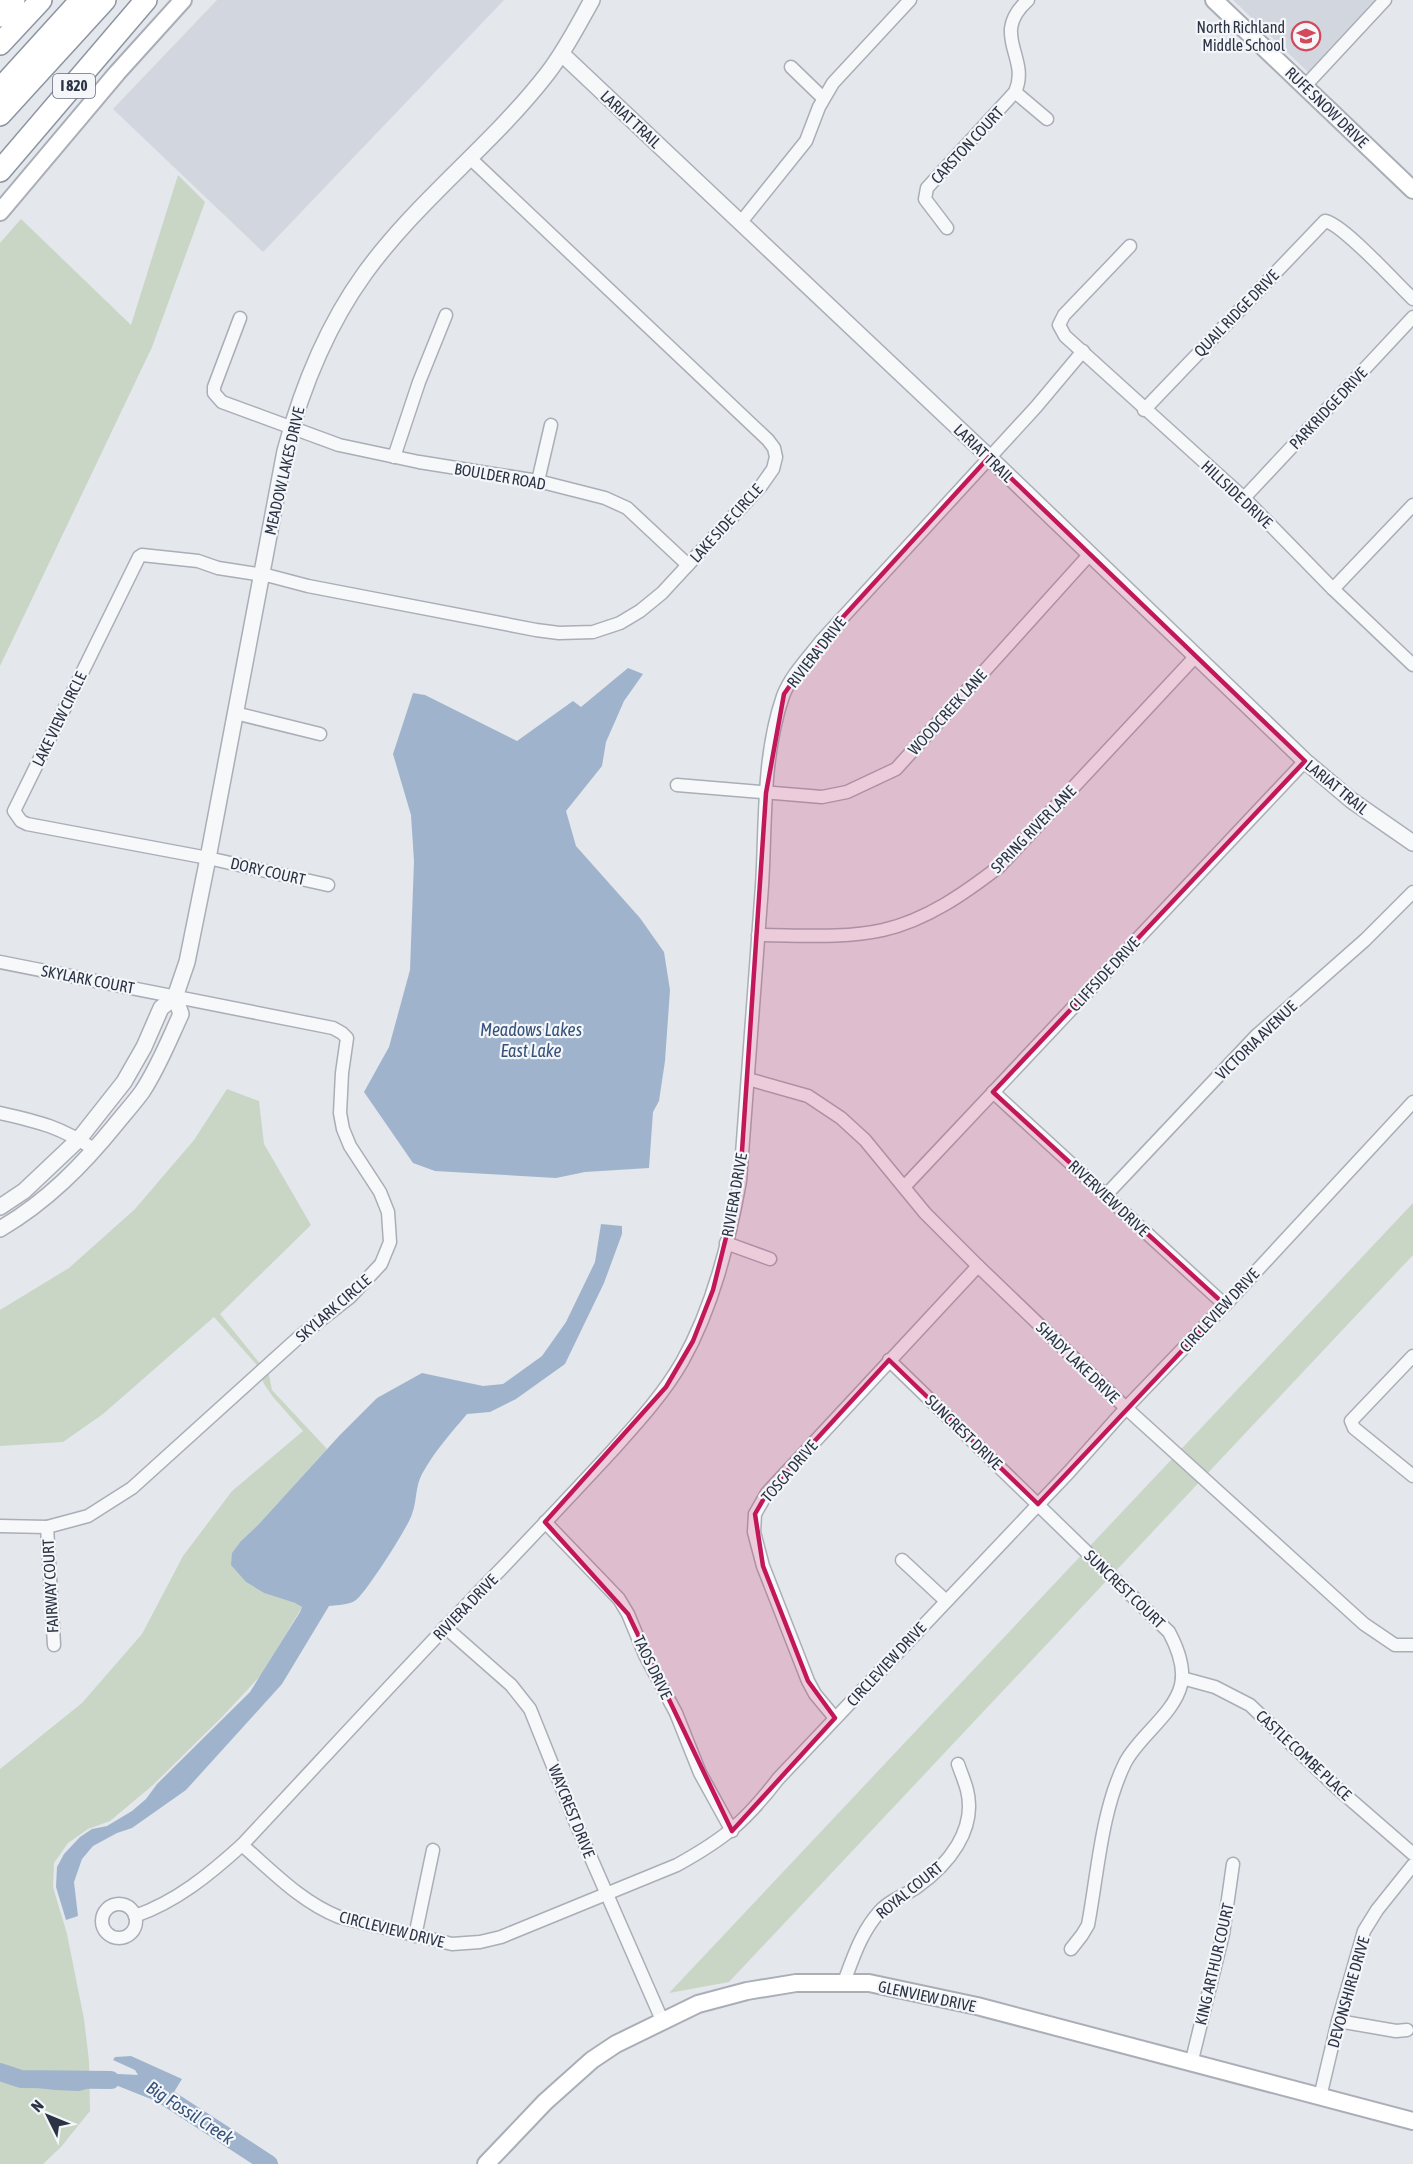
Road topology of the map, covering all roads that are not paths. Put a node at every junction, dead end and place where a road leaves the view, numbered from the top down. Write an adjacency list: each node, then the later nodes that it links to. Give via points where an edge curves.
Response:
1 (14, 0): 12 (highway)
2 (41, 0): 13 (highway)
3 (81, 0): 17 (highway)
4 (105, 0): 20 (highway)
5 (146, 0): 23 (highway, I 820)
6 (183, 0): 25 (main road)
7 (592, 0): 14 (street, MEADOW LAKES DRIVE)
8 (910, 0): 19 (street)
9 (1028, 0): 18 (street, CARSTON COURT, via 1010,27 1020,75)
10 (1214, 0): 16 (main road, RUFE SNOW DRIVE)
11 (1385, 0): 16 (street)
12 (0, 16)
13 (0, 44)
14 (562, 54): 22 (street, MEADOW LAKES DRIVE); 26 (street, LARIAT TRAIL)
15 (791, 67): 19 (street)
16 (1305, 86): 24 (main road, RUFE SNOW DRIVE)
17 (0, 89)
18 (1015, 92): 21 (street, CARSTON COURT); 27 (street, CARSTON COURT, via 927,188 925,199)
19 (823, 98): 26 (street, via 806,141)
20 (0, 115)
21 (1047, 119)
22 (471, 159): 36 (street, MEADOW LAKES DRIVE, via 410,220 366,273 320,350); 43 (street, LAKE SIDE CIRCLE, via 774,448 776,463 760,486)
23 (0, 171)
24 (1413, 190)
25 (0, 212)
26 (741, 222): 38 (street, LARIAT TRAIL)
27 (947, 228)
28 (1130, 246): 33 (street, HILLSIDE DRIVE, via 1059,325 1065,336)
29 (1413, 299): 34 (street, QUAIL RIDGE DRIVE, via 1347,235 1325,221)
30 (446, 315): 37 (street, via 418,382)
31 (1413, 317): 40 (street, PARKRIDGE DRIVE)
32 (240, 318): 36 (street, BOULDER ROAD, via 214,393 222,402)
33 (1083, 351): 34 (street, HILLSIDE DRIVE); 38 (street, RIVIERA DRIVE)
34 (1144, 410): 40 (street, HILLSIDE DRIVE)
35 (551, 424): 39 (street)
36 (291, 428): 37 (street, BOULDER ROAD, via 339,445); 44 (street, MEADOW LAKES DRIVE)
37 (394, 457): 39 (street, BOULDER ROAD)
38 (989, 457): 42 (street, LARIAT TRAIL); 52 (street, RIVIERA DRIVE, via 822,640 792,679 775,724)
39 (537, 481): 43 (street, BOULDER ROAD, via 605,498 627,508)
40 (1244, 498): 45 (street, HILLSIDE DRIVE)
41 (1413, 505): 45 (street)
42 (1089, 555): 46 (street, LARIAT TRAIL); 52 (street, WOODCREEK LANE, via 896,769 848,792 822,797)
43 (688, 564): 44 (street, LAKE SIDE CIRCLE, via 662,593 620,623 593,632 559,633)
44 (261, 575): 48 (street, MEADOW LAKES DRIVE); 54 (street, LAKE VIEW CIRCLE, via 198,561 139,557 14,811 27,824)
45 (1333, 589): 47 (street, HILLSIDE DRIVE)
46 (1195, 657): 50 (street, LARIAT TRAIL); 57 (street, SPRING RIVER LANE, via 1000,866 954,899 921,917 884,930)
47 (1413, 665)
48 (236, 713): 49 (street); 54 (street, MEADOW LAKES DRIVE)
49 (320, 734)
50 (1305, 761): 53 (street, LARIAT TRAIL, via 1351,800); 61 (street, CLIFFSIDE DRIVE)
51 (677, 785): 52 (street, WOODCREEK LANE)
52 (766, 793): 57 (street, RIVIERA DRIVE)
53 (1413, 843)
54 (208, 858): 55 (street, DORY COURT); 59 (street, MEADOW LAKES DRIVE, via 187,962)
55 (328, 885)
56 (1413, 892): 67 (street, VICTORIA AVENUE, via 1256,1036)
57 (758, 935): 60 (street, RIVIERA DRIVE)
58 (0, 962): 59 (street, SKYLARK COURT)
59 (175, 997): 64 (street, MEADOW LAKES DRIVE, via 161,1008 124,1082); 65 (street, MEADOW LAKES DRIVE, via 181,1014 154,1071); 81 (street, SKYLARK CIRCLE, via 333,1028 347,1038 340,1093 343,1128 380,1192 390,1222 390,1242 381,1264 350,1297 299,1337 132,1488 88,1516)
60 (748, 1079): 66 (street, SHADY LAKE DRIVE, via 821,1103 866,1140); 70 (street, RIVIERA DRIVE, via 740,1181)
61 (993, 1092): 66 (street, CLIFFSIDE DRIVE); 67 (street, RIVERVIEW DRIVE)
62 (1413, 1102): 73 (street, CIRCLEVIEW DRIVE)
63 (0, 1113): 64 (street, via 44,1123)
64 (79, 1140): 65 (street); 68 (street, MEADOW LAKES DRIVE, via 24,1191)
65 (95, 1150): 69 (street, MEADOW LAKES DRIVE, via 35,1207)
66 (904, 1187): 72 (street, SHADY LAKE DRIVE)
67 (1106, 1196): 73 (street, RIVERVIEW DRIVE)
68 (0, 1207)
69 (0, 1229)
70 (726, 1243): 71 (street); 79 (street, RIVIERA DRIVE, via 693,1341 666,1387)
71 (770, 1258)
72 (978, 1266): 75 (street, TOSCA DRIVE); 76 (street, SHADY LAKE DRIVE)
73 (1225, 1305): 76 (street, CIRCLEVIEW DRIVE)
74 (1413, 1356): 77 (street, via 1351,1421 1354,1428)
75 (889, 1360): 78 (street, SUNCREST DRIVE); 88 (street, TOSCA DRIVE, via 767,1493 755,1515 754,1532 763,1566 804,1671 815,1694)
76 (1126, 1408): 78 (street, CIRCLEVIEW DRIVE); 86 (street, SHADY LAKE DRIVE, via 1364,1624 1395,1645)
77 (1413, 1476)
78 (1038, 1504): 83 (street, CIRCLEVIEW DRIVE); 87 (street, SUNCREST COURT, via 1169,1632)
79 (545, 1522): 84 (street, RIVIERA DRIVE); 90 (street, TAOS DRIVE, via 619,1599 676,1713 700,1773)
80 (0, 1526): 81 (street, SKYLARK CIRCLE)
81 (47, 1527): 85 (street, FAIRWAY COURT)
82 (902, 1560): 83 (street)
83 (946, 1601): 88 (street, CIRCLEVIEW DRIVE)
84 (445, 1627): 91 (street, RIVIERA DRIVE); 96 (street, WAYCREST DRIVE, via 511,1685 530,1709)
85 (54, 1645)
86 (1413, 1645)
87 (1182, 1678): 93 (street, CASTLE COMBE PLACE, via 1215,1687 1250,1705); 99 (street, via 1168,1708 1125,1762 1111,1800 1088,1925)
88 (835, 1718): 90 (street, CIRCLEVIEW DRIVE)
89 (958, 1764): 100 (street, ROYAL COURT, via 969,1800 969,1819 963,1837 919,1886 885,1906 873,1919)
90 (732, 1831): 96 (street, CIRCLEVIEW DRIVE, via 678,1865)
91 (242, 1845): 97 (street, RIVIERA DRIVE, via 189,1888); 98 (street, CIRCLEVIEW DRIVE, via 324,1911)
92 (433, 1850): 98 (street)
93 (1413, 1854)
94 (1233, 1864): 104 (street, KING ARTHUR COURT, via 1222,1934)
95 (1413, 1865): 102 (street, DEVONSHIRE DRIVE, via 1364,1931)
96 (607, 1894): 98 (street, CIRCLEVIEW DRIVE, via 480,1942 452,1944); 101 (street, WAYCREST DRIVE)
97 (135, 1916)
98 (416, 1936)
99 (1071, 1949)
100 (844, 1982): 101 (main road, GLENVIEW DRIVE, via 796,1983 747,1991 698,2004); 104 (main road, GLENVIEW DRIVE, via 869,1983 976,2006)
101 (662, 2020): 107 (main road, GLENVIEW DRIVE, via 592,2060)
102 (1338, 2021): 103 (street); 105 (street, DEVONSHIRE DRIVE)
103 (1407, 2030)
104 (1191, 2064): 105 (main road, GLENVIEW DRIVE)
105 (1320, 2097): 106 (main road, GLENVIEW DRIVE)
106 (1413, 2121)
107 (486, 2164)

